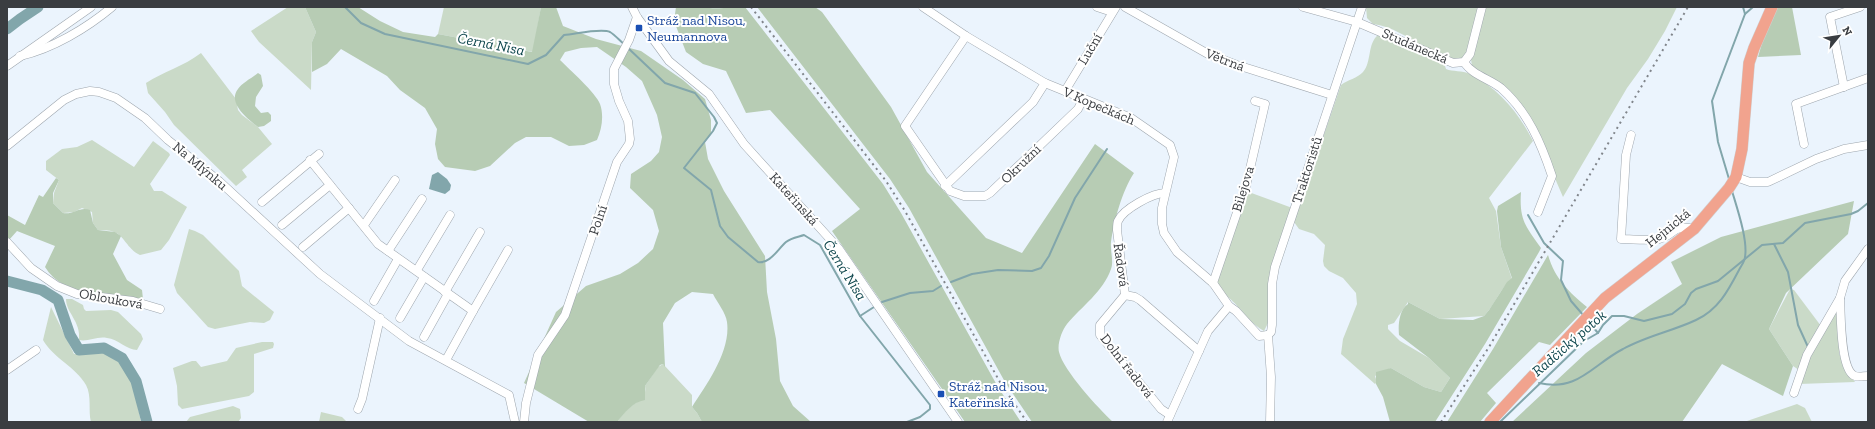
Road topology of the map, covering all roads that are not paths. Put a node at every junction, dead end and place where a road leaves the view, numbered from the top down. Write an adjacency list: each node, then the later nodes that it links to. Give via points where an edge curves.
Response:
1 (91, 7): 16 (street)
2 (112, 7): 16 (street, via 90,25 34,53)
3 (632, 7): 13 (street, Kateřinská)
4 (923, 7): 15 (street, V Kopečkách)
5 (1097, 7): 12 (street)
6 (1126, 7): 23 (street, Větrná, via 1208,54)
7 (1303, 7): 14 (street, Studánecká)
8 (1362, 7): 14 (street, Traktoristů)
9 (1482, 7): 17 (street, Studánecká, via 1470,54)
10 (1772, 7): 32 (main road, Hejnická, via 1750,62 1742,149)
11 (1860, 7): 21 (street, via 1830,16)
12 (1114, 10): 22 (street, Luční)
13 (637, 17): 75 (street, Polní, via 629,40 616,62 613,76 619,101 628,121 629,144 617,162 565,315 538,355); 76 (street, Kateřinská, via 668,61 709,94 748,148 839,248)
14 (1357, 22): 17 (street, Studánecká, via 1454,63); 23 (street, Traktoristů)
15 (966, 36): 20 (street, V Kopečkách); 35 (street, Okružní, via 905,126)
16 (20, 56): 18 (street)
17 (1464, 62): 40 (street, via 1467,68 1500,88 1519,105 1535,131 1552,176)
18 (7, 66)
19 (1868, 78): 21 (street)
20 (1045, 83): 22 (street, V Kopečkách); 35 (street, via 1033,102)
21 (1844, 87): 27 (street, via 1796,104)
22 (1065, 91): 24 (street, V Kopečkách)
23 (1332, 95): 64 (street, Traktoristů, via 1276,267 1272,284 1272,325)
24 (1083, 99): 35 (street, Okružní, via 1078,109 990,193 985,196 964,196); 36 (street, V Kopečkách, via 1131,118 1170,145 1174,157)
25 (1255, 101): 54 (street, Bilejova, via 1265,104 1246,186)
26 (1631, 135): 44 (street, via 1626,155 1621,239 1661,238 1676,228 1686,226)
27 (1804, 144)
28 (1868, 145): 32 (street, via 1844,149 1816,159 1768,182 1750,182)
29 (7, 146): 62 (street, Na Mlýnku, via 64,100 76,94 90,91 116,98 145,118 320,274)
30 (319, 154): 31 (street)
31 (310, 160): 34 (street); 38 (street)
32 (1736, 177): 44 (main road, Hejnická, via 1721,199)
33 (396, 180): 43 (street)
34 (330, 186): 39 (street); 42 (street)
35 (945, 186)
36 (1165, 193): 54 (street, V Kopečkách, via 1161,216 1164,233 1177,252); 56 (street, Řadová, via 1158,193 1126,210 1118,220)
37 (422, 199): 48 (street)
38 (262, 202)
39 (349, 208): 43 (street); 47 (street)
40 (1538, 212)
41 (450, 215): 52 (street)
42 (282, 225)
43 (364, 226): 48 (street, via 378,244)
44 (1694, 229): 78 (main road, Hejnická, via 1605,298)
45 (480, 232): 55 (street)
46 (7, 242): 60 (street, Oblouková, via 31,268 57,286 77,294 132,301)
47 (303, 246)
48 (388, 250): 51 (street)
49 (508, 250): 61 (street)
50 (1868, 250): 57 (street, via 1845,281)
51 (398, 259): 52 (street); 58 (street)
52 (417, 270): 53 (street)
53 (424, 277): 55 (street); 63 (street)
54 (1213, 283): 59 (street, V Kopečkách)
55 (446, 293): 61 (street); 65 (street)
56 (1125, 295): 67 (street, Řadová, via 1136,296); 73 (street, Dolní řadová, via 1100,325 1100,335)
57 (1840, 298): 70 (street, via 1845,357 1849,369 1858,377); 71 (street, via 1807,355)
58 (374, 301)
59 (1229, 306): 64 (street, V Kopečkách, via 1259,336); 67 (street, via 1208,331)
60 (160, 309)
61 (473, 311): 68 (street)
62 (380, 318): 68 (street, Na Mlýnku, via 410,341); 72 (street)
63 (400, 318)
64 (1268, 335): 77 (street, Traktoristů, via 1271,377)
65 (424, 336)
66 (36, 350): 69 (street)
67 (1199, 351): 73 (street)
68 (446, 360): 74 (street, Na Mlýnku, via 509,395)
69 (7, 370)
70 (1868, 376)
71 (1794, 393)
72 (358, 409)
73 (1168, 418)
74 (516, 422)
75 (524, 422)
76 (958, 422)
77 (1270, 422)
78 (1490, 422)

